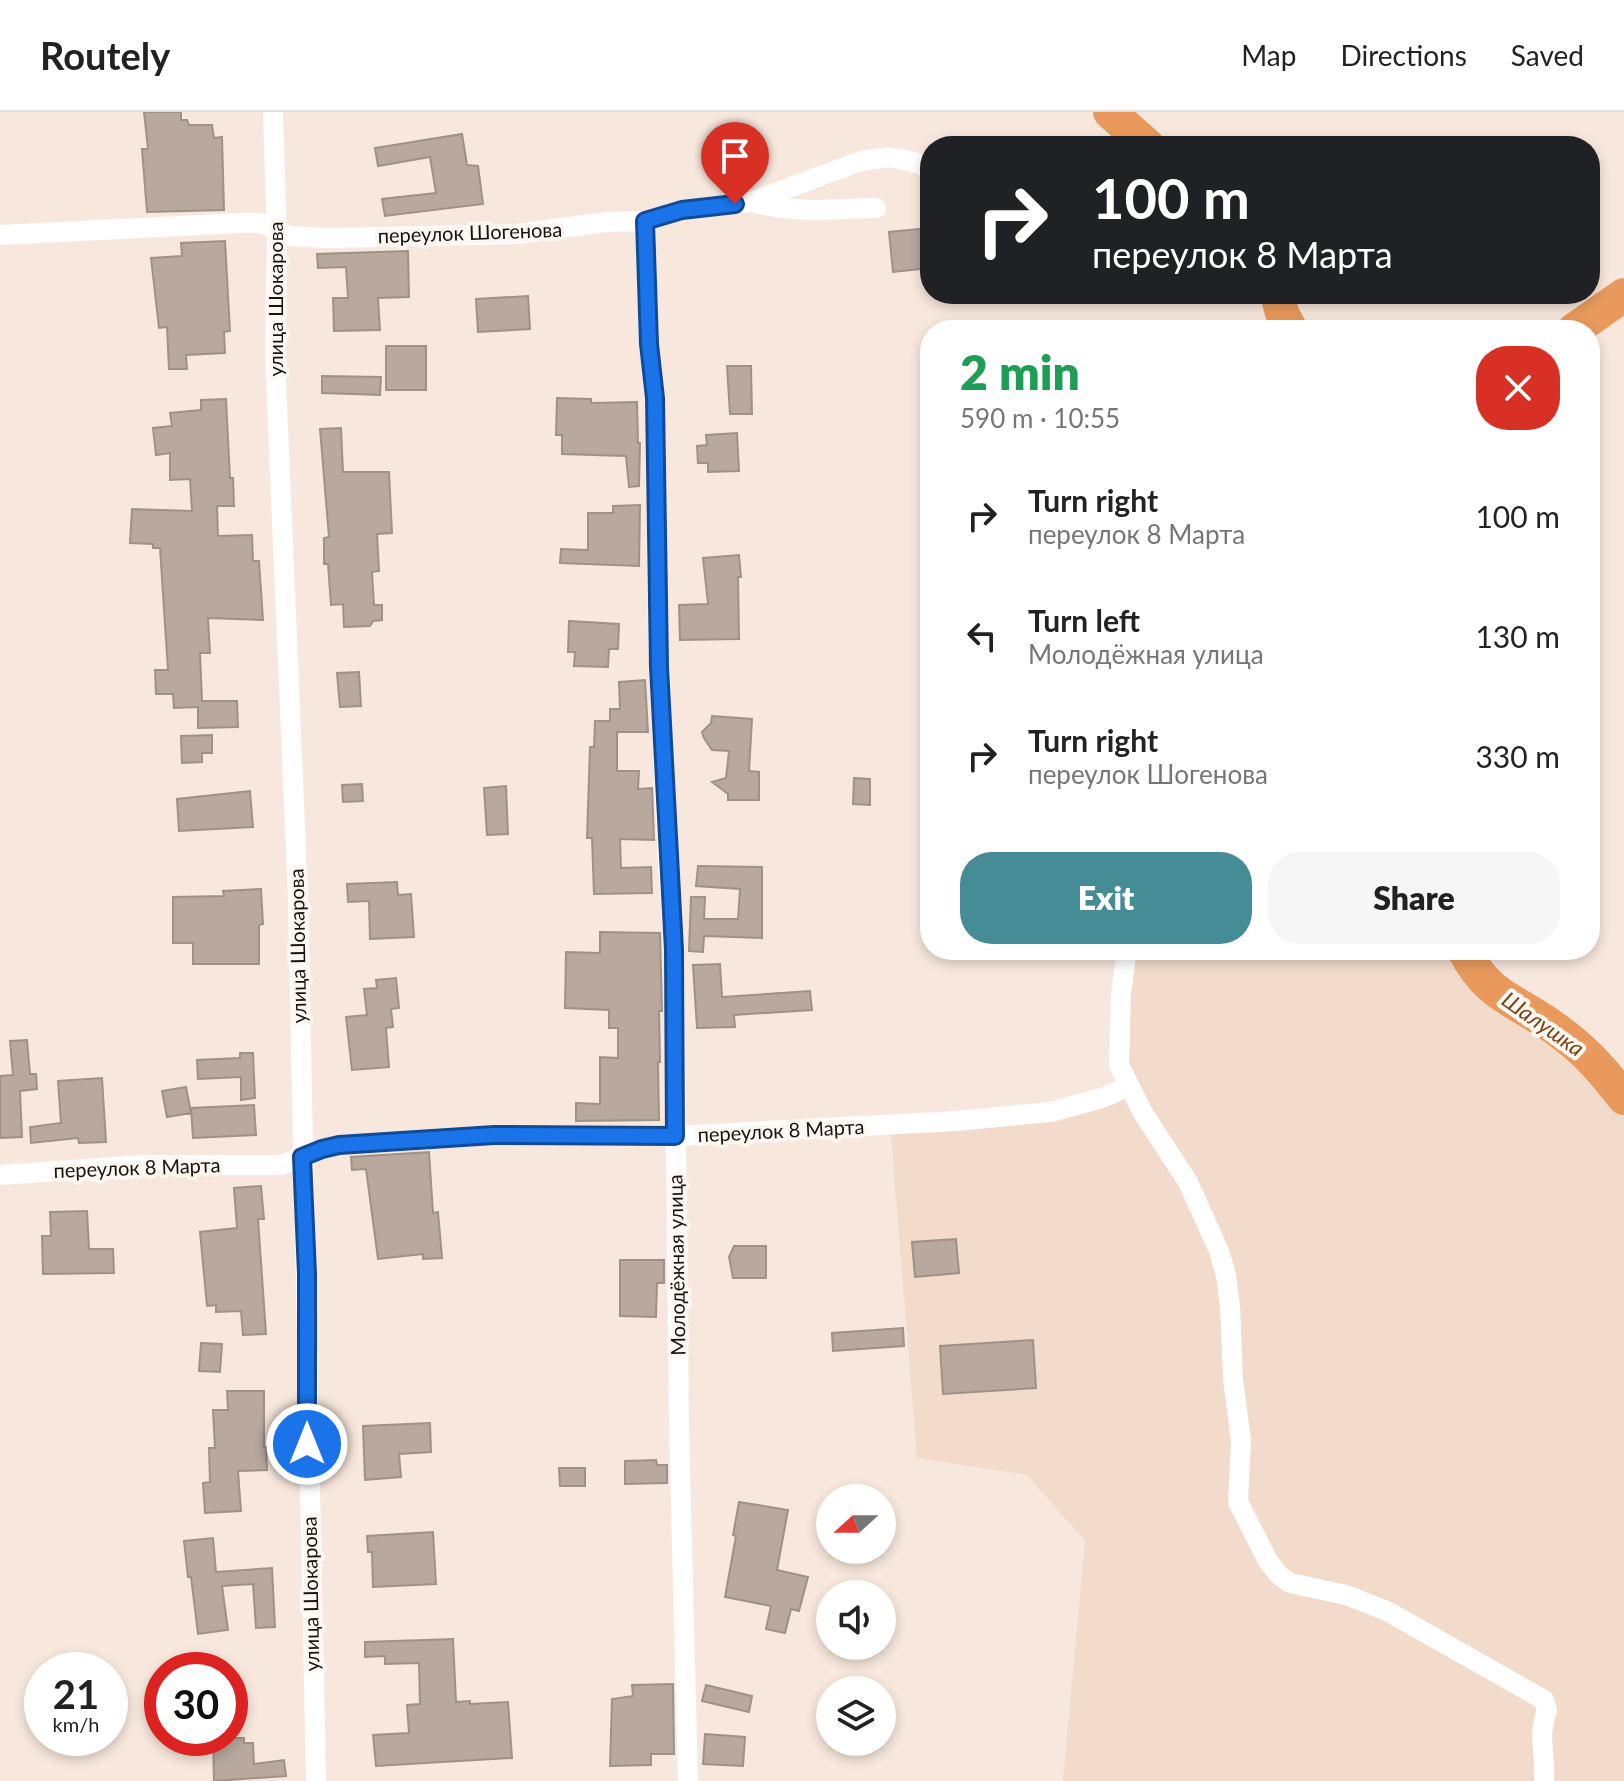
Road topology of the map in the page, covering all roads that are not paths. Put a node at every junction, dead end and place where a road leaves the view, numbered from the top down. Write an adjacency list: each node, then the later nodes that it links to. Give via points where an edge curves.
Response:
1 (273, 112): 6 (street, улица Шокарова)
2 (920, 165): 3 (street, переулок Шогенова, via 889,157 861,161)
3 (751, 202): 4 (street, via 811,210); 5 (street, переулок Шогенова, via 682,210)
4 (876, 208)
5 (645, 221): 6 (street, переулок Шогенова, via 497,235 329,238 289,236); 10 (street, Молодёжная улица, via 655,398 662,756 674,950)
6 (276, 229): 7 (street, переулок Шогенова, via 240,223); 11 (street, улица Шокарова, via 275,356 298,898)
7 (0, 235)
8 (1126, 960): 9 (street, via 1118,1036 1119,1065)
9 (1129, 1086): 10 (street, переулок 8 Марта, via 1051,1112); 15 (street, via 1188,1182 1219,1251 1230,1306 1241,1441 1238,1502 1268,1561 1290,1583 1346,1595 1387,1611 1544,1700)
10 (675, 1136): 11 (street, переулок 8 Марта, via 494,1135 339,1145); 14 (street, Молодёжная улица)
11 (302, 1157): 12 (street, переулок 8 Марта, via 281,1165 142,1165); 13 (street, улица Шокарова)
12 (0, 1175)
13 (316, 1781)
14 (688, 1781)
15 (1544, 1781)

